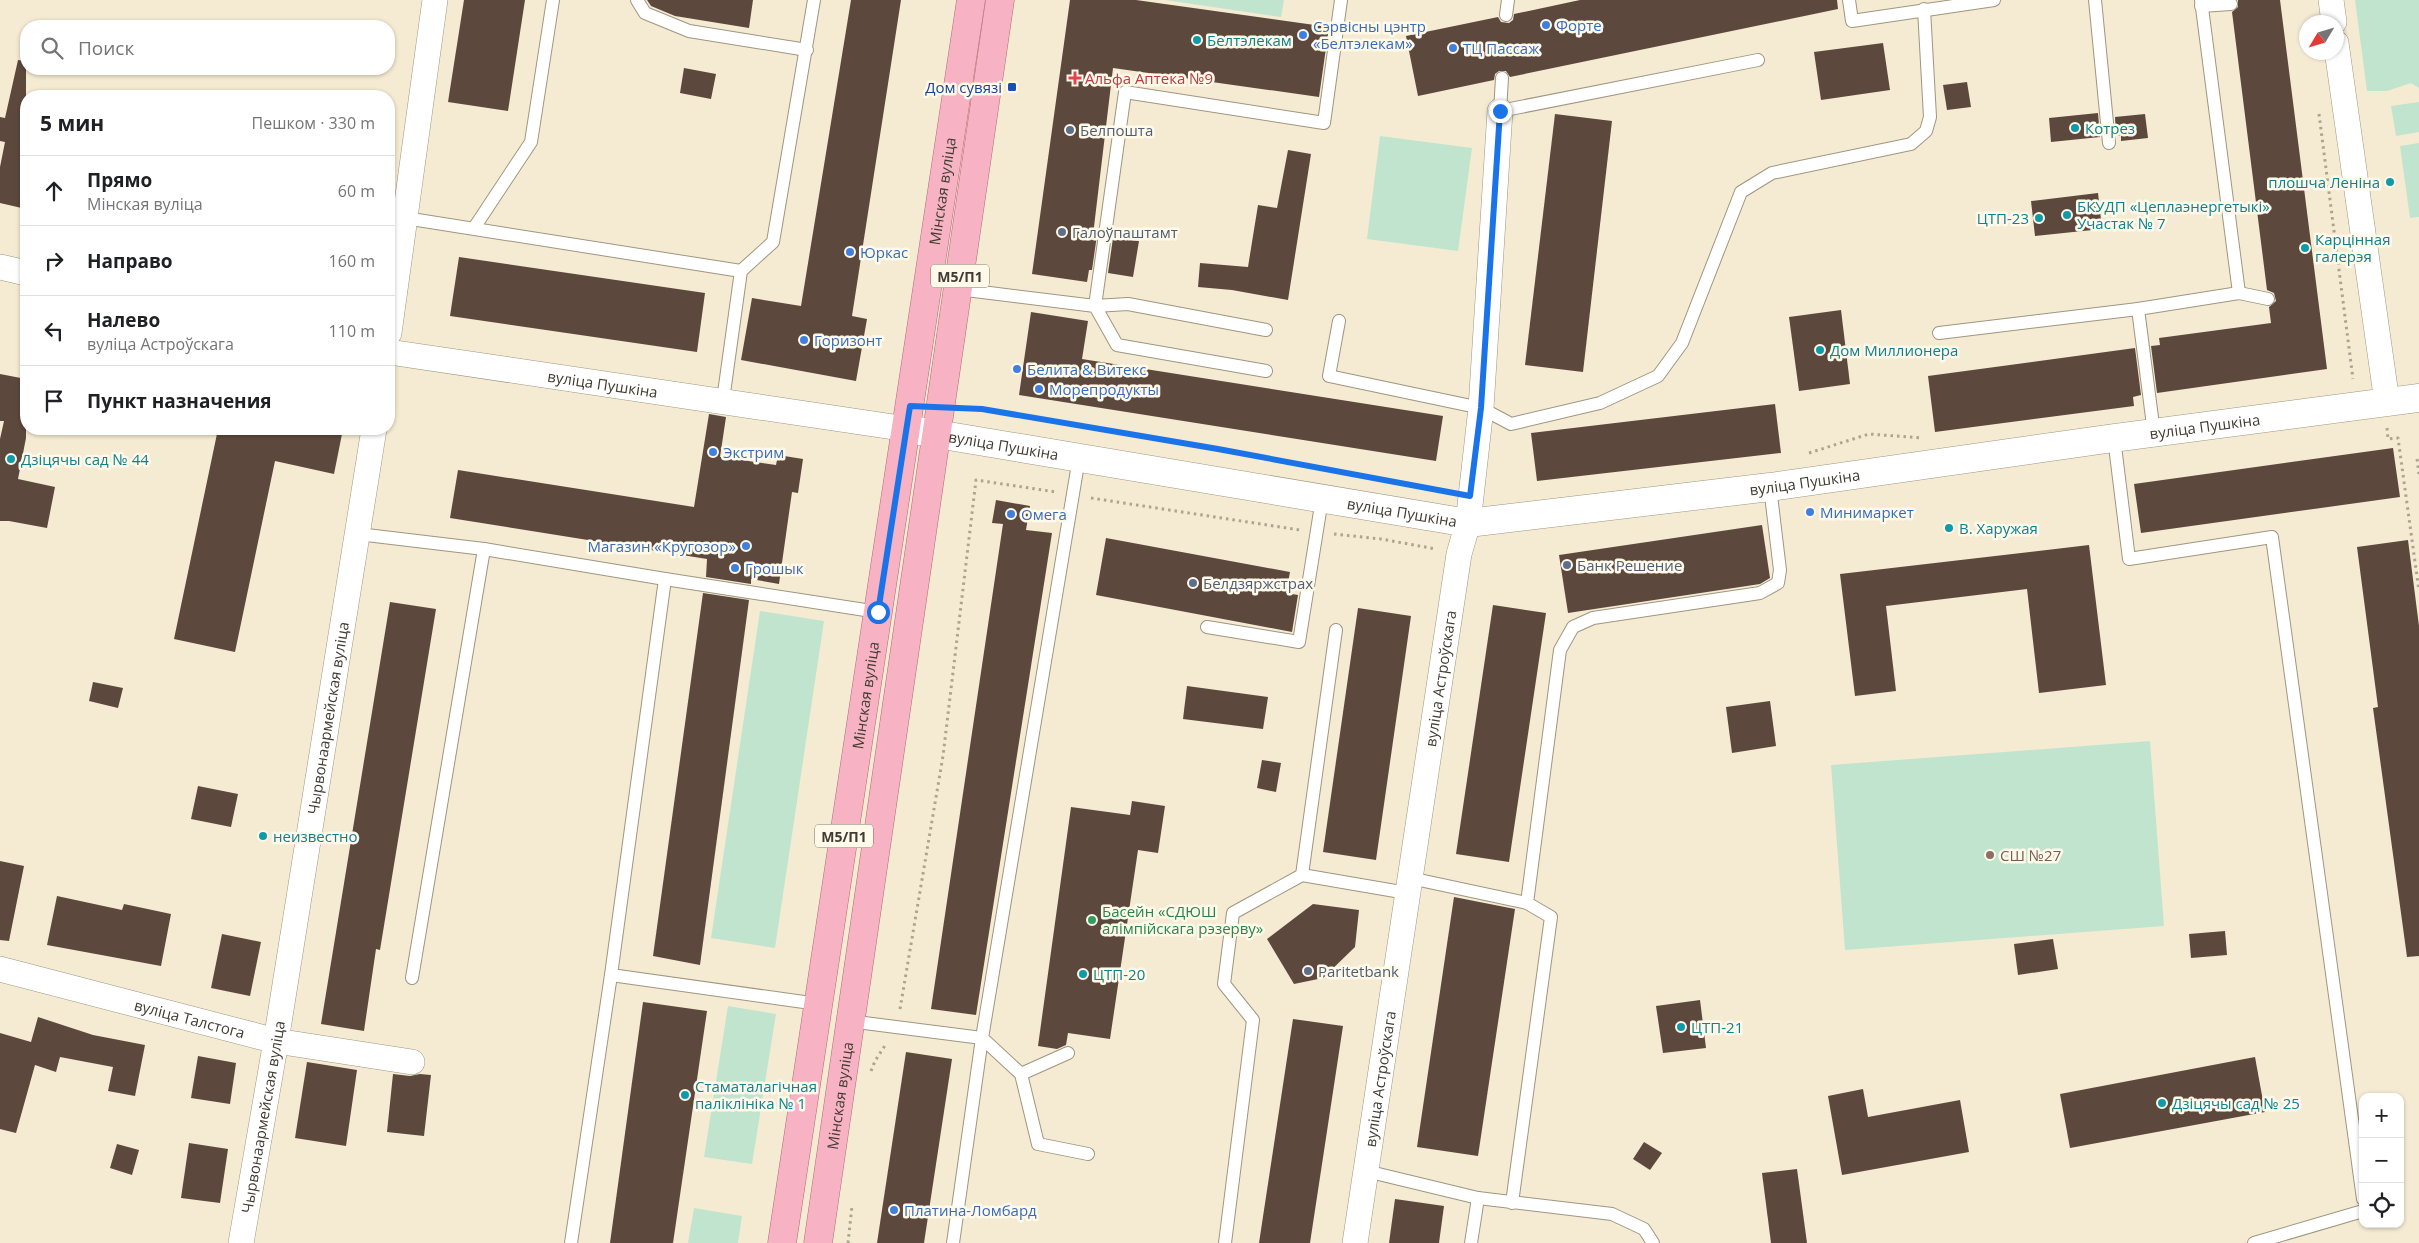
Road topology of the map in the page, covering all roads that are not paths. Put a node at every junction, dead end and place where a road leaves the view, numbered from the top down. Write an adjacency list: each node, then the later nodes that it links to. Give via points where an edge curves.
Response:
1 (435, 0): 24 (street)
2 (553, 0): 25 (lane, via 531,142)
3 (637, 0): 18 (lane, via 645,13 688,31)
4 (814, 0): 18 (lane)
5 (971, 0): 45 (main road, Мінская вуліца / М5/П1)
6 (1000, 0): 29 (main road, Мінская вуліца / М5/П1)
7 (1340, 0): 33 (lane, via 1324,122 1126,92)
8 (1508, 0): 16 (lane)
9 (1849, 0): 15 (lane, via 1852,21)
10 (1994, 0): 15 (lane)
11 (2095, 0): 23 (lane)
12 (2330, 0): 17 (street)
13 (2201, 3): 14 (lane); 31 (lane)
14 (2231, 4)
15 (1924, 9): 42 (lane, via 1930,117 1926,131 1911,144 1772,172 1741,192 1682,343 1658,376 1600,404 1511,424)
16 (1506, 15)
17 (2333, 15)
18 (807, 50): 27 (lane, via 773,242)
19 (1758, 60): 22 (lane)
20 (2338, 60): 43 (street)
21 (1502, 78): 22 (lane)
22 (1500, 111): 42 (street, вуліца Астроўскага)
23 (2109, 143)
24 (405, 218): 25 (lane); 30 (street)
25 (474, 228): 27 (lane)
26 (0, 267): 28 (street)
27 (741, 271): 41 (lane)
28 (20, 272)
29 (958, 289): 33 (lane); 44 (main road, Мінская вуліца / М5/П1)
30 (395, 290)
31 (2239, 293): 32 (lane); 34 (lane)
32 (2268, 299)
33 (1095, 306): 36 (lane, via 1128,304); 39 (lane, via 1117,345)
34 (2138, 309): 37 (lane); 46 (lane)
35 (1339, 321): 42 (lane, via 1329,376)
36 (1266, 330)
37 (1939, 333)
38 (395, 353): 41 (street, вуліца Пушкіна)
39 (1266, 371)
40 (2419, 398): 43 (main road, вуліца Пушкіна)
41 (723, 400): 45 (street, вуліца Пушкіна)
42 (1481, 408): 52 (street, вуліца Астроўскага)
43 (2387, 413): 46 (main road, вуліца Пушкіна)
44 (940, 420): 45 (main road, вуліца Пушкіна); 49 (main road, вуліца Пушкіна); 66 (main road, Мінская вуліца / М5/П1)
45 (907, 429): 56 (main road, Мінская вуліца / М5/П1)
46 (2154, 433): 48 (main road, вуліца Пушкіна)
47 (373, 435): 53 (street, Чырвонаармейская вуліца)
48 (2114, 438): 50 (main road, вуліца Пушкіна); 74 (lane, via 2129,559 2272,538)
49 (1079, 458): 51 (main road, вуліца Пушкіна); 67 (lane)
50 (1770, 487): 52 (main road, вуліца Пушкіна); 61 (lane, via 1780,570 1778,584 1760,593 1593,618 1574,627 1560,650)
51 (1322, 499): 52 (main road, вуліца Пушкіна); 57 (lane, via 1299,642)
52 (1468, 523): 60 (street, вуліца Астроўскага, via 1459,554)
53 (358, 534): 54 (lane); 68 (street, Чырвонаармейская вуліца)
54 (484, 549): 55 (lane); 64 (lane)
55 (665, 579): 56 (lane); 63 (lane)
56 (878, 612): 65 (main road, Мінская вуліца / М5/П1)
57 (1208, 627)
58 (1336, 630): 59 (lane)
59 (1302, 875): 60 (lane); 83 (lane, via 1233,913 1224,984 1253,1020)
60 (1408, 885): 61 (lane); 73 (street, вуліца Астроўскага)
61 (1527, 903): 76 (lane, via 1551,916)
62 (0, 969): 68 (street, вуліца Талстога)
63 (610, 975): 65 (lane); 79 (lane)
64 (412, 978)
65 (818, 1004): 80 (main road, Мінская вуліца / М5/П1)
66 (849, 1021): 67 (lane); 81 (main road, Мінская вуліца / М5/П1)
67 (982, 1038): 71 (lane); 82 (lane)
68 (276, 1041): 70 (street, вуліца Талстога); 78 (street, Чырвонаармейская вуліца)
69 (1068, 1053): 71 (lane)
70 (412, 1062)
71 (1021, 1074): 72 (lane, via 1038,1144)
72 (1088, 1154)
73 (1366, 1170): 75 (lane); 84 (street, вуліца Астроўскага)
74 (2361, 1183)
75 (1478, 1198): 76 (lane); 85 (lane)
76 (1512, 1203): 86 (lane, via 1612,1214 1644,1229)
77 (2359, 1212): 87 (lane)
78 (240, 1243)
79 (571, 1243)
80 (782, 1243)
81 (818, 1243)
82 (953, 1243)
83 (1226, 1243)
84 (1355, 1243)
85 (1471, 1243)
86 (1653, 1243)
87 (2254, 1243)

